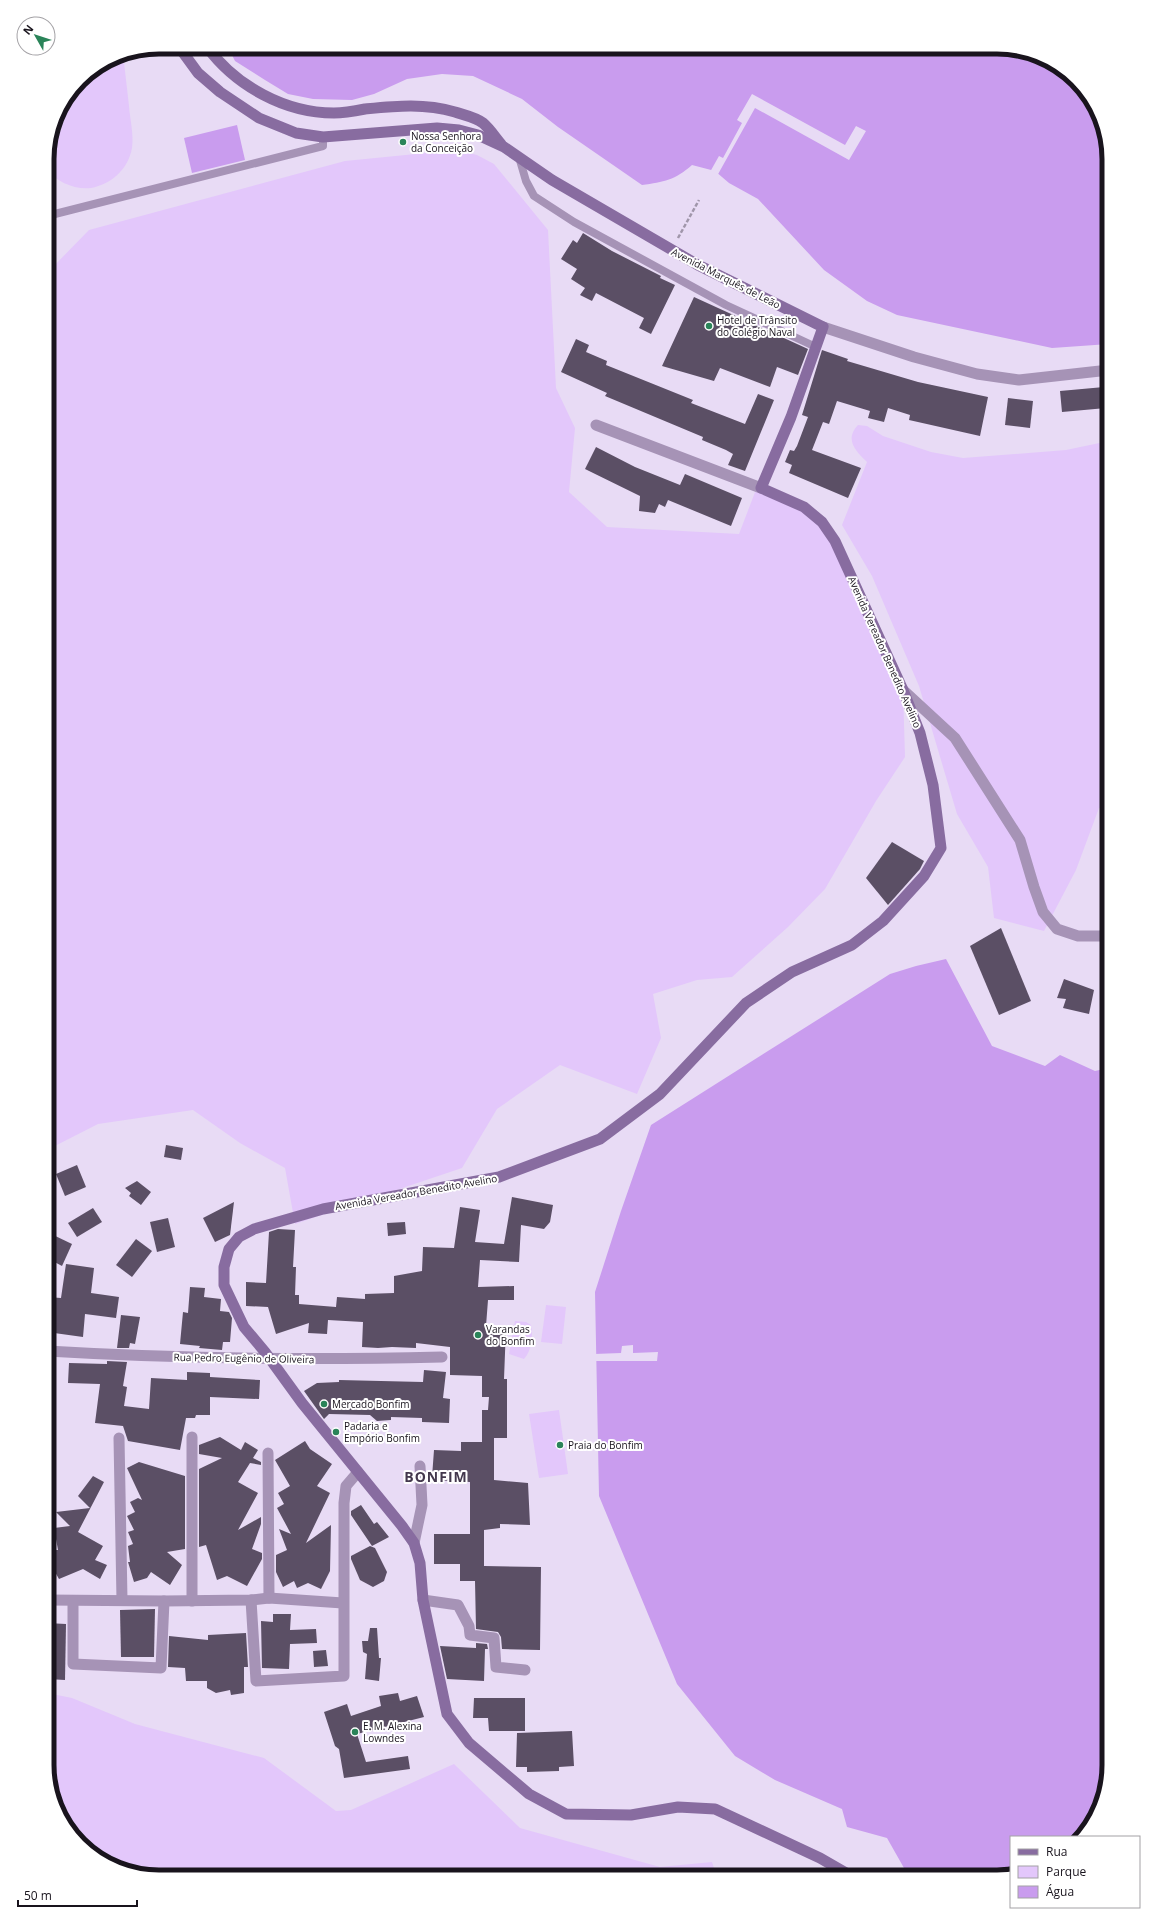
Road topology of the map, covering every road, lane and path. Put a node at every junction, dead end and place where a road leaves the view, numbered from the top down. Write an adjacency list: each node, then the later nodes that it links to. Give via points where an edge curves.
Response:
1 (184, 54): 3 (main road, Avenida Marquês de Leão, via 198,73 220,92 260,118 296,133)
2 (213, 54): 4 (main road, Avenida Marquês de Leão, via 233,75 255,90 288,106 335,113 400,106 439,107 467,115 483,123)
3 (323, 137): 4 (main road, Avenida Marquês de Leão, via 437,128 478,135); 7 (lane, via 323,146)
4 (504, 147): 5 (main road, Avenida Marquês de Leão)
5 (519, 157): 8 (main road, Avenida Marquês de Leão, via 552,180); 10 (lane, via 526,181 534,196 574,222 726,305)
6 (699, 200): 8 (path)
7 (54, 214)
8 (672, 250): 9 (main road, Avenida Marquês de Leão)
9 (823, 327): 10 (main road); 11 (street, Avenida Marquês de Leão, via 914,357 977,374 1019,380)
10 (816, 347): 13 (main road, via 791,417)
11 (1102, 371)
12 (596, 425): 13 (street)
13 (761, 488): 14 (main road, Avenida Vereador Benedito Avelino, via 804,507 822,522 835,541)
14 (903, 690): 15 (street, via 956,738 1020,840 1043,912 1057,930 1078,936); 18 (main road, Avenida Vereador Benedito Avelino, via 920,733 933,785 942,848 924,876 883,921 852,945 792,972 746,1004 660,1094 600,1139 499,1177 323,1209 254,1229 239,1237 229,1249 224,1267 224,1285 244,1327)
15 (1102, 936)
16 (54, 1351): 18 (street, Rua Pedro Eugênio de Oliveira, via 153,1357)
17 (442, 1358): 18 (street, Rua Pedro Eugênio de Oliveira)
18 (270, 1359): 23 (main road, Avenida Vereador Benedito Avelino)
19 (192, 1437): 32 (street)
20 (118, 1438): 28 (street)
21 (268, 1454): 25 (street)
22 (420, 1466): 24 (street, via 422,1505)
23 (358, 1472): 24 (main road, Avenida Vereador Benedito Avelino); 33 (street, via 346,1486 344,1503)
24 (414, 1543): 30 (main road, Avenida Vereador Benedito Avelino, via 420,1563)
25 (269, 1598): 29 (street); 33 (street)
26 (54, 1600): 27 (street)
27 (73, 1600): 28 (street); 31 (street, via 73,1664 161,1668)
28 (122, 1600): 31 (street)
29 (251, 1600): 32 (street); 33 (street, via 256,1681 344,1676)
30 (423, 1600): 34 (street, via 458,1605 469,1626 470,1635 494,1638 496,1667); 35 (main road, Avenida Vereador Benedito Avelino, via 447,1714 469,1743 529,1794 566,1814 631,1815 678,1807 716,1809)
31 (164, 1601): 32 (street)
32 (192, 1601)
33 (343, 1603)
34 (525, 1670)
35 (841, 1870)

